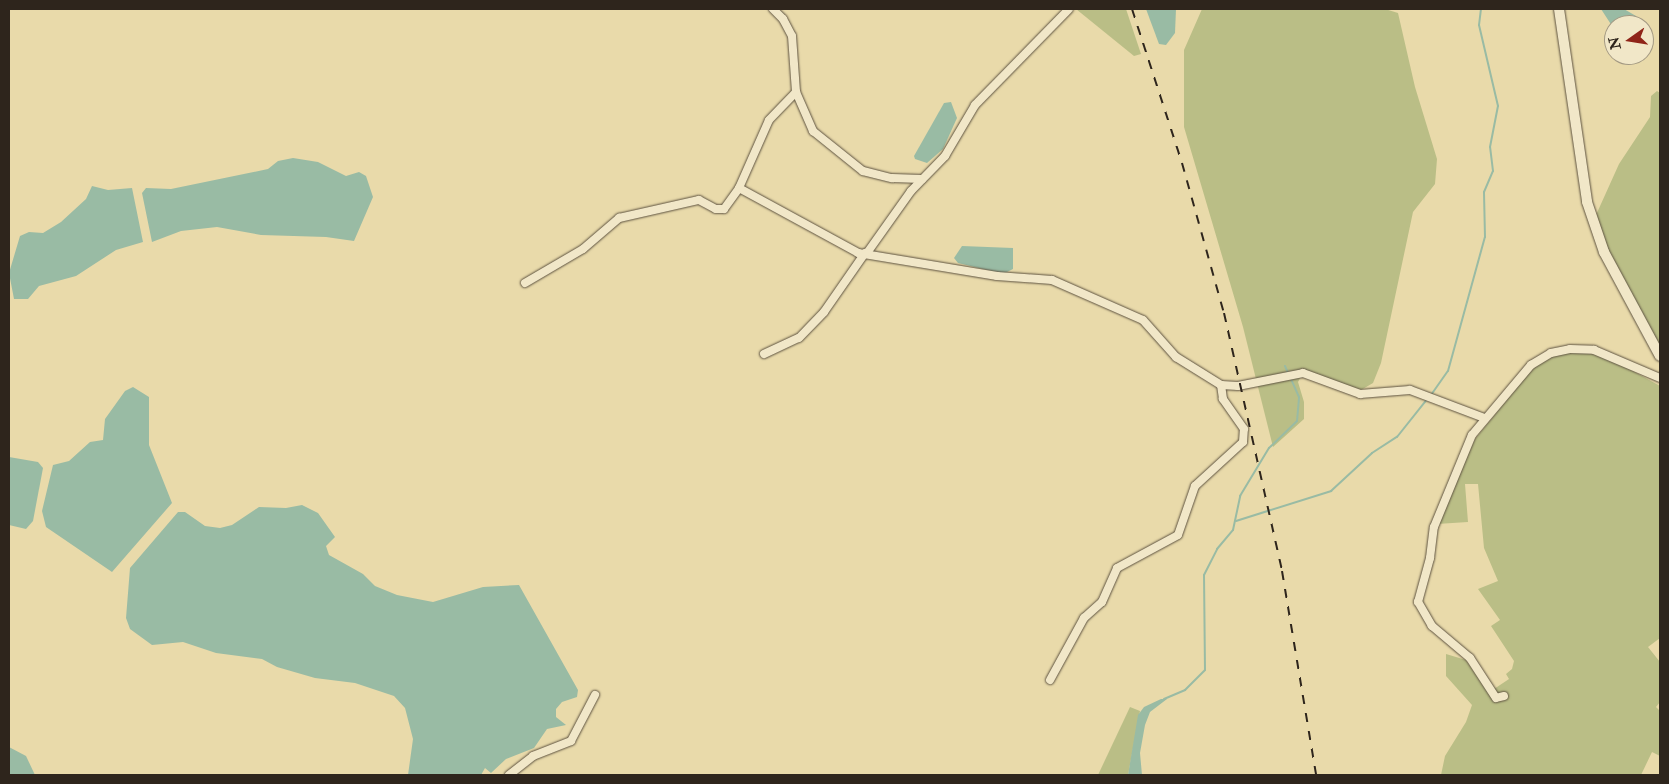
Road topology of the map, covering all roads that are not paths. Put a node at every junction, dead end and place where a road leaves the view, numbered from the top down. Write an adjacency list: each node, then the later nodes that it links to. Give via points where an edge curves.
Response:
1 (773, 9): 4 (street, via 792,36)
2 (1069, 9): 5 (street, via 994,84 967,117 942,161)
3 (1559, 9): 10 (street, via 1587,202 1604,252)
4 (796, 92): 5 (street, via 813,131 837,152 869,172 904,180); 6 (street, via 769,120)
5 (922, 179): 7 (street)
6 (739, 188): 7 (street, via 854,251); 8 (street, via 724,209 716,209 699,200 619,218 583,249)
7 (866, 253): 9 (street, via 824,312 799,338); 12 (street, via 997,276 1052,280 1143,320 1176,357)
8 (525, 283)
9 (764, 354)
10 (1660, 356)
11 (1660, 378): 13 (street, via 1594,350 1563,350 1536,361)
12 (1221, 385): 13 (street, via 1238,386 1303,373 1360,394 1410,390); 14 (street, via 1223,399 1244,428 1243,442 1195,486 1188,497 1178,534 1118,568 1102,602 1084,618)
13 (1484, 418): 16 (street, via 1463,453 1434,527 1430,558 1418,602 1432,626 1470,658 1496,698)
14 (1050, 680)
15 (595, 695): 17 (street, via 571,740 533,756)
16 (1504, 696)
17 (509, 775)

